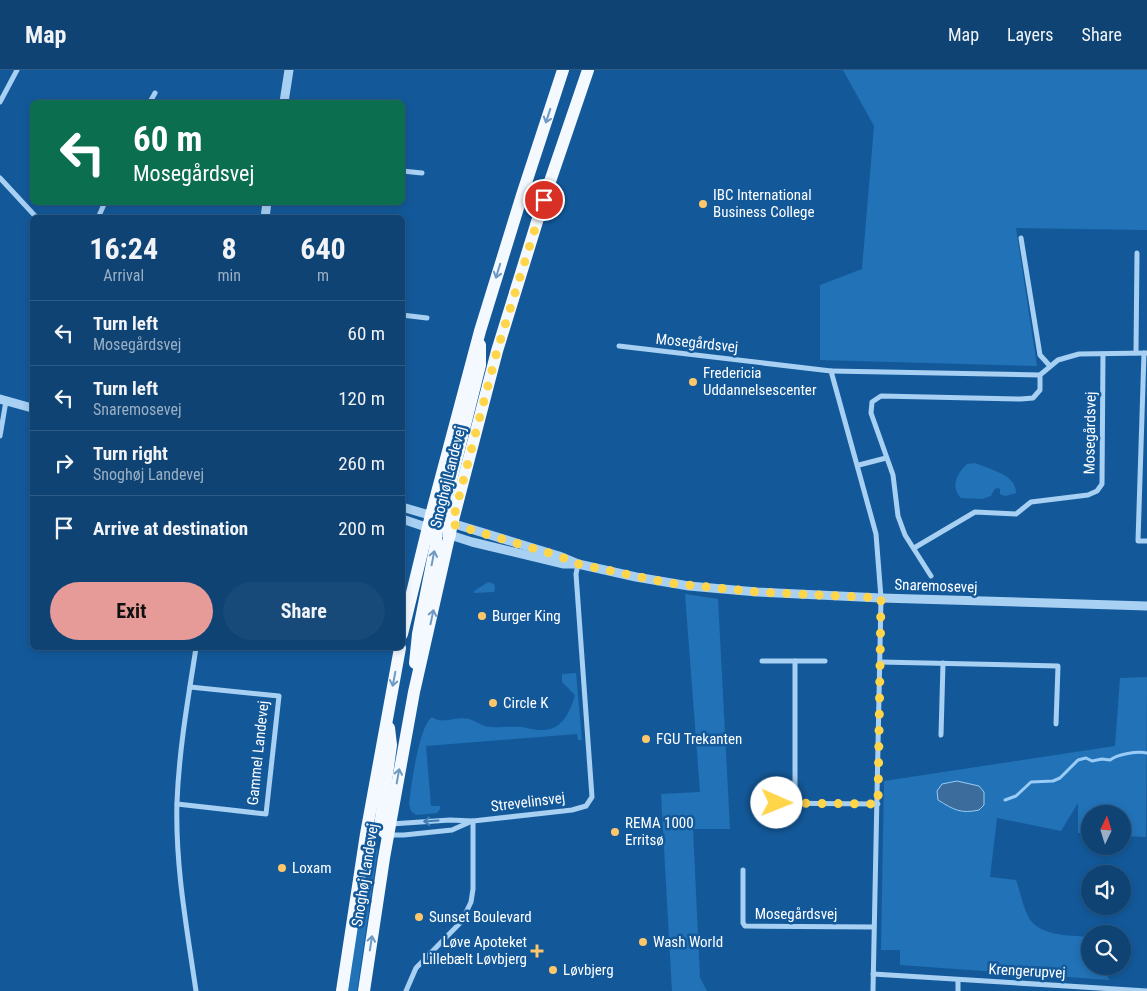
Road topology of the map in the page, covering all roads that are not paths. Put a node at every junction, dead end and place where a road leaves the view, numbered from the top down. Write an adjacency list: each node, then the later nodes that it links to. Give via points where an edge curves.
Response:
1 (17, 70): 8 (street)
2 (289, 70): 7 (street)
3 (563, 70): 17 (main road, Snoghøj Landevej, one-way to 17)
4 (588, 70): 35 (main road, Snoghøj Landevej)
5 (155, 93): 6 (street)
6 (151, 100)
7 (284, 100)
8 (0, 102)
9 (405, 171): 10 (street)
10 (422, 173)
11 (0, 178): 12 (street)
12 (34, 215)
13 (1021, 238): 22 (street, via 1040,355)
14 (1137, 253): 19 (street)
15 (405, 315): 16 (street)
16 (428, 318)
17 (480, 330): 33 (main road, Snoghøj Landevej); 35 (main road, via 480,365)
18 (620, 346): 23 (street, Mosegårdsvej)
19 (1136, 353): 20 (street); 21 (street)
20 (1146, 353): 30 (street)
21 (1103, 354): 22 (street, via 1079,354); 37 (street, Mosegårdsvej, via 1102,484 1096,491 1088,495 1031,502 1016,514 975,512)
22 (1050, 366): 24 (street)
23 (831, 371): 24 (street, Mosegårdsvej); 29 (street)
24 (1040, 375): 28 (street, via 1040,390 1033,398 881,396 872,402 871,413)
25 (3, 400): 26 (street); 27 (street)
26 (30, 407)
27 (0, 436)
28 (886, 458): 29 (street); 37 (street, via 893,475 898,516)
29 (858, 465): 40 (street, via 876,534)
30 (1140, 479): 31 (street); 36 (street, via 1138,542)
31 (1147, 479)
32 (405, 508): 33 (street)
33 (431, 515): 35 (main road, Snoghøj Landevej)
34 (405, 520): 35 (street, Snaremosevej)
35 (442, 527): 38 (street, Snaremosevej, via 472,542 564,564); 42 (main road, Snoghøj Landevej); 59 (main road, Snoghøj Landevej, one-way to 35, via 431,622)
36 (1147, 542)
37 (914, 548): 39 (street)
38 (578, 564): 40 (street, Snaremosevej, via 689,586); 58 (street, Strevelinsvej, via 576,582 592,797 586,806 572,810)
39 (931, 576)
40 (881, 598): 41 (street, Snaremosevej); 48 (street)
41 (1147, 606)
42 (405, 626)
43 (196, 650): 50 (street)
44 (400, 650): 51 (main road, Snoghøj Landevej, one-way to 51)
45 (762, 661): 46 (street)
46 (796, 661): 47 (street); 55 (street)
47 (825, 661)
48 (880, 662): 49 (street); 57 (street)
49 (943, 663): 52 (street, via 1058,666); 53 (street)
50 (190, 687): 56 (street); 56 (street, Gammel Landevej, via 279,696 266,814)
51 (388, 710): 59 (main road, via 391,745); 60 (main road, Snoghøj Landevej)
52 (1056, 724)
53 (942, 734)
54 (760, 803): 55 (street)
55 (795, 803): 57 (street)
56 (177, 804): 66 (street, via 179,866)
57 (878, 804): 62 (street)
58 (473, 821): 59 (street, Strevelinsvej, one-way to 59, via 450,820); 59 (street, Strevelinsvej, via 452,830 404,835); 69 (street, Strevelinsvej, via 471,902 462,921 416,968)
59 (386, 828): 60 (main road); 68 (main road, Snoghøj Landevej, one-way to 59)
60 (366, 834): 67 (main road, Snoghøj Landevej)
61 (743, 870): 62 (street, Mosegårdsvej, via 743,923 746,926)
62 (874, 927): 63 (street)
63 (873, 974): 64 (street, Krengerupvej); 70 (street)
64 (958, 980): 65 (street, Krengerupvej); 71 (street)
65 (1094, 989): 72 (street, Krengerupvej)
66 (196, 991)
67 (342, 991)
68 (364, 991)
69 (406, 991)
70 (873, 991)
71 (958, 991)
72 (1147, 991)

